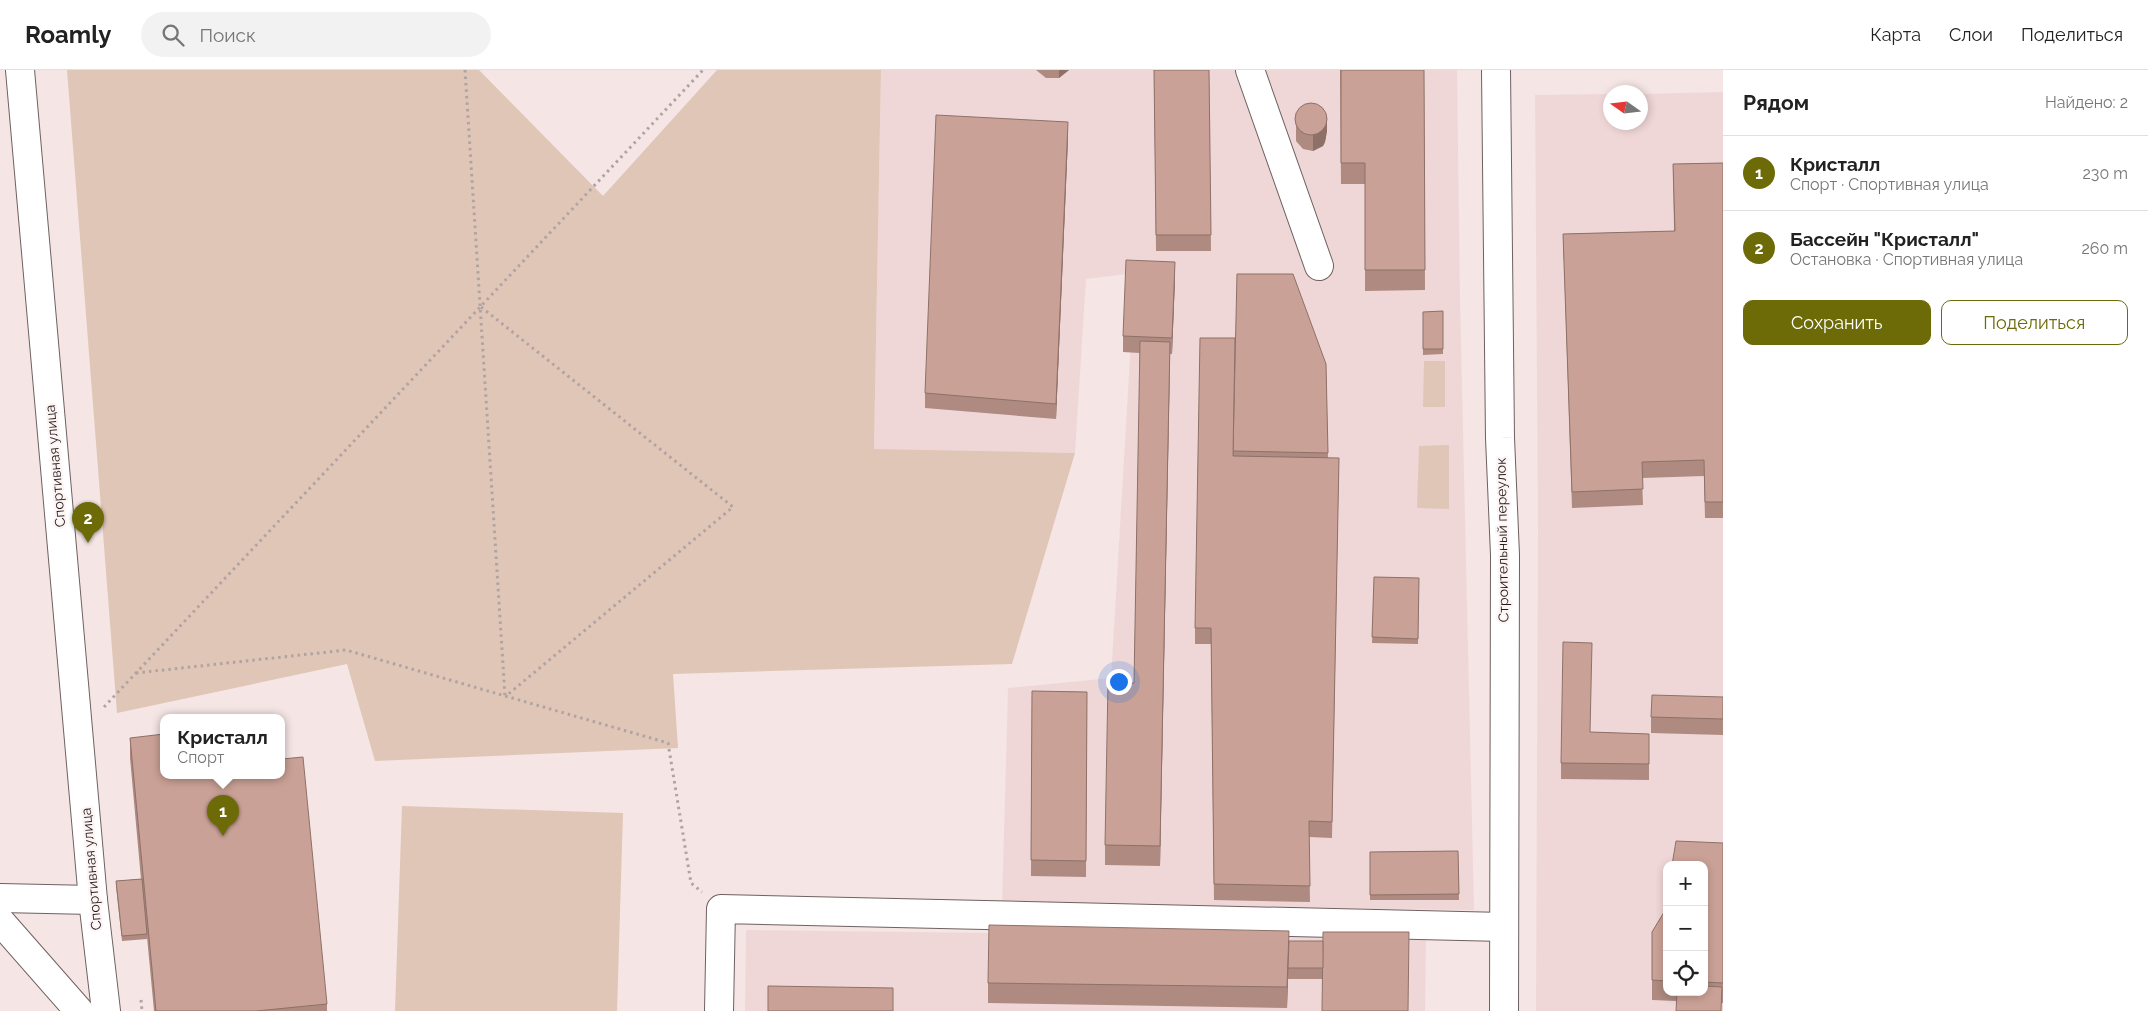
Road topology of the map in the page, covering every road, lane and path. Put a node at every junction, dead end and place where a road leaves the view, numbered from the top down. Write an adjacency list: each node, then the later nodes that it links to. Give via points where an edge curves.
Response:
1 (20, 70): 12 (street, Спортивная улица)
2 (465, 70): 7 (path)
3 (703, 70): 7 (path)
4 (1250, 70): 6 (street)
5 (1496, 70): 15 (street, Строительный переулок, via 1500,438 1505,555)
6 (1319, 266)
7 (481, 306): 8 (path); 9 (path); 9 (path, via 733,507)
8 (136, 673): 9 (path, via 346,650); 10 (path)
9 (506, 696): 13 (path, via 668,743 691,883)
10 (98, 713)
11 (0, 898): 12 (street)
12 (93, 900): 18 (street, Спортивная улица)
13 (721, 909): 15 (street); 20 (street)
14 (0, 921): 17 (street)
15 (1504, 927): 21 (street, Строительный переулок)
16 (141, 1000): 19 (path)
17 (79, 1011)
18 (106, 1011)
19 (142, 1011)
20 (719, 1011)
21 (1504, 1011)

